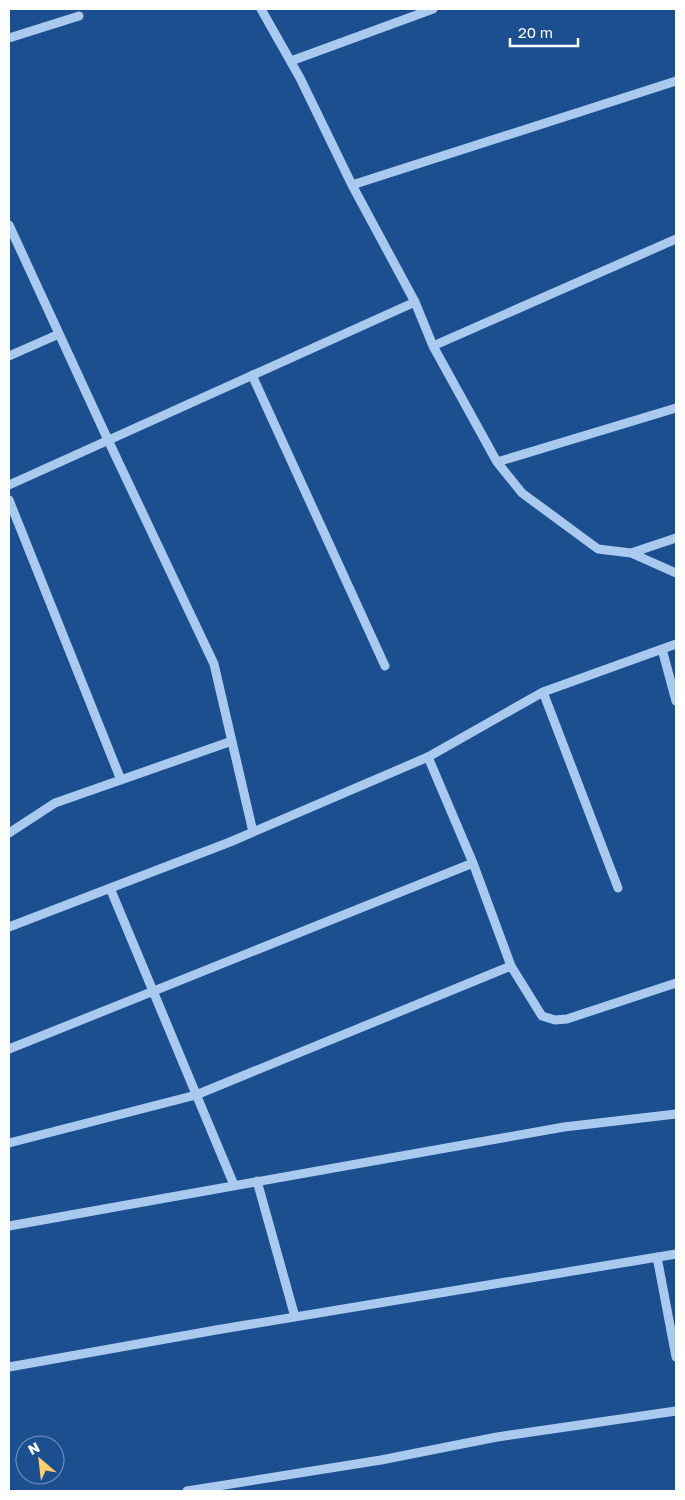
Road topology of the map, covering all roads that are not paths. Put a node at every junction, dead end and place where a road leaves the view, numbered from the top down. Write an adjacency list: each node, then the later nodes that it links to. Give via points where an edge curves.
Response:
1 (261, 9): 5 (street)
2 (433, 9): 5 (street)
3 (79, 16): 4 (street)
4 (9, 38)
5 (291, 61): 7 (street)
6 (676, 81): 7 (street)
7 (352, 185): 12 (street)
8 (9, 225): 10 (street)
9 (676, 239): 14 (street)
10 (18, 244): 11 (street); 13 (street)
11 (9, 248)
12 (415, 302): 14 (street); 16 (street)
13 (59, 334): 15 (street); 18 (street)
14 (433, 346): 19 (street)
15 (9, 356)
16 (252, 375): 18 (street); 27 (street)
17 (676, 408): 19 (street)
18 (108, 440): 20 (street); 30 (street, via 214,664)
19 (498, 462): 23 (street, via 522,494 598,549)
20 (9, 484)
21 (9, 500): 32 (street)
22 (676, 538): 23 (street)
23 (631, 553): 24 (street)
24 (676, 573)
25 (676, 644): 26 (street)
26 (662, 649): 28 (street); 29 (street)
27 (385, 666)
28 (543, 692): 31 (street); 37 (street)
29 (676, 701)
30 (232, 741): 32 (street); 33 (street)
31 (428, 757): 33 (street); 35 (street)
32 (121, 780): 34 (street, via 55,803)
33 (254, 832): 36 (street)
34 (9, 833)
35 (473, 863): 39 (street); 41 (street)
36 (110, 888): 38 (street); 41 (street)
37 (618, 888)
38 (9, 926)
39 (511, 966): 40 (street, via 542,1016 555,1020 567,1019); 43 (street)
40 (676, 983)
41 (153, 991): 42 (street); 43 (street)
42 (9, 1049)
43 (196, 1095): 45 (street); 47 (street)
44 (676, 1114): 46 (street, via 564,1127)
45 (9, 1143)
46 (258, 1181): 47 (street); 51 (street)
47 (234, 1185): 48 (street)
48 (9, 1226)
49 (676, 1254): 50 (street)
50 (657, 1257): 51 (street); 52 (street)
51 (295, 1317): 53 (street)
52 (676, 1357)
53 (9, 1367)
54 (676, 1411): 55 (street, via 497,1437 381,1460)
55 (187, 1491)

